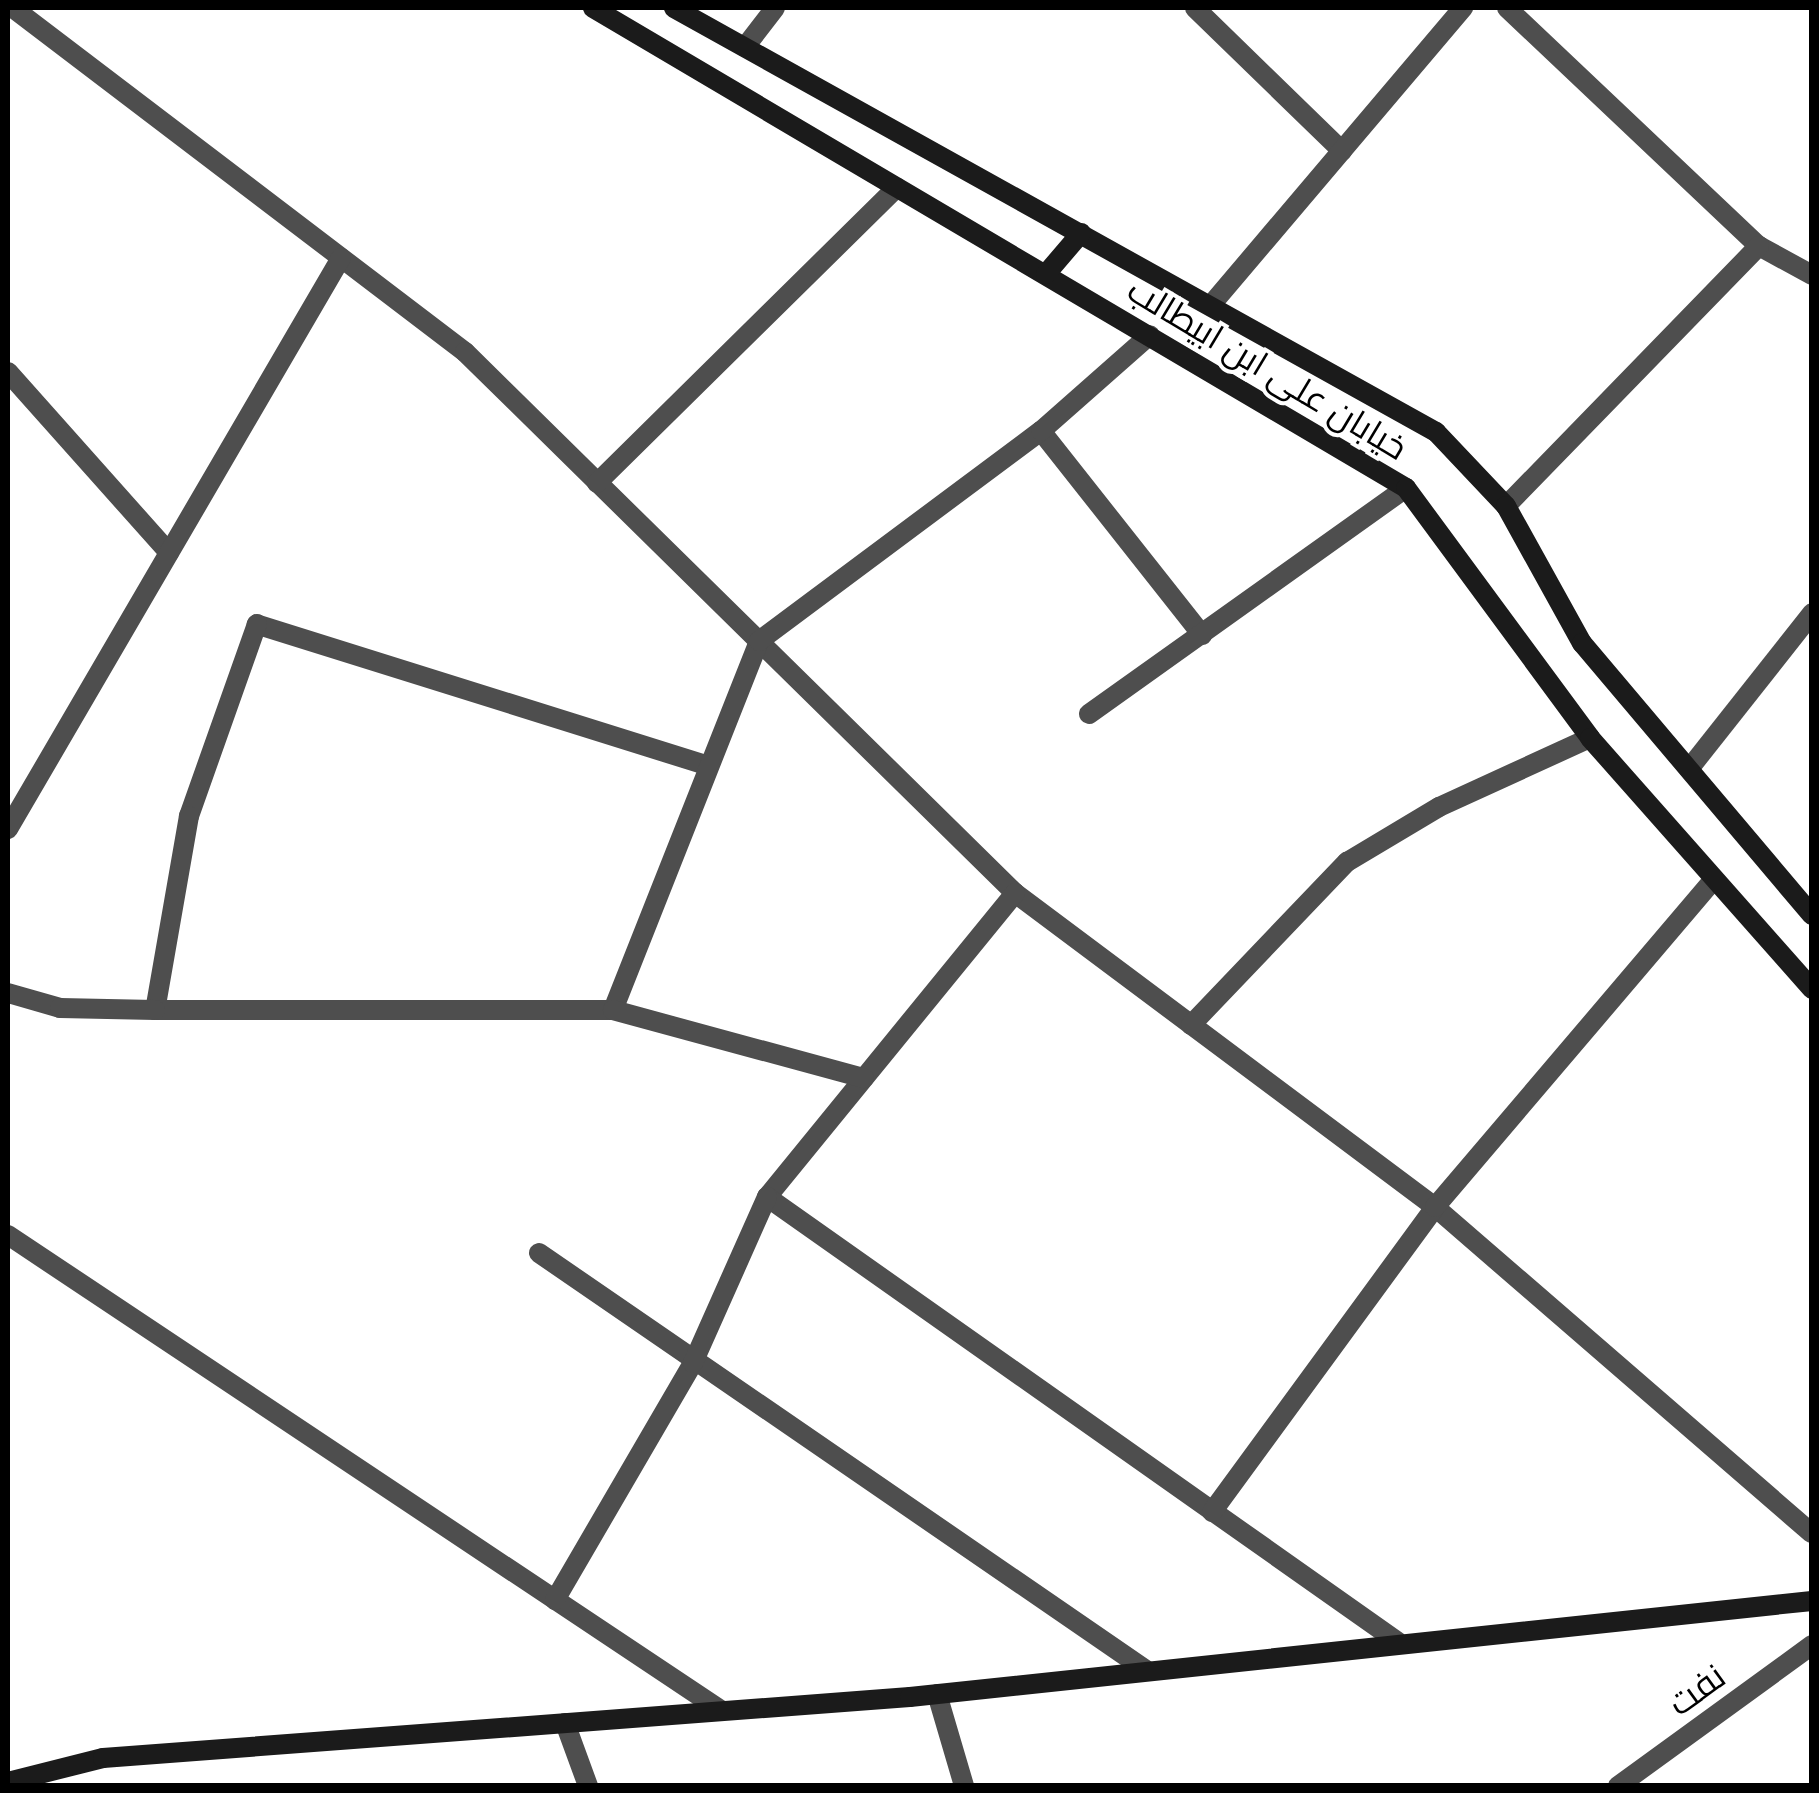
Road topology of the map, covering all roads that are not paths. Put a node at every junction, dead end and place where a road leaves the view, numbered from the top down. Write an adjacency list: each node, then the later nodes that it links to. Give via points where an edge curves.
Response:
1 (13, 8): 13 (street)
2 (593, 8): 10 (street, خیابان علی ابن ابیطالب)
3 (674, 8): 8 (street, خیابان علی ابن ابیطالب)
4 (776, 8): 8 (street)
5 (1195, 8): 9 (street)
6 (1463, 8): 9 (street)
7 (1507, 8): 12 (street)
8 (745, 47): 11 (street, خیابان علی ابن ابیطالب)
9 (1342, 151): 16 (street)
10 (898, 188): 14 (street, خیابان علی ابن ابیطالب); 20 (street)
11 (1082, 233): 14 (street); 16 (street, خیابان علی ابن ابیطالب)
12 (1759, 246): 15 (street); 22 (street)
13 (341, 258): 20 (street, via 465,352); 23 (street)
14 (1046, 274): 17 (street, خیابان علی ابن ابیطالب)
15 (1812, 276)
16 (1211, 305): 22 (street, خیابان علی ابن ابیطالب, via 1436,432)
17 (1150, 335): 19 (street); 21 (street, خیابان علی ابن ابیطالب)
18 (8, 372): 23 (street)
19 (1041, 431): 25 (street); 26 (street)
20 (597, 482): 26 (street)
21 (1406, 488): 25 (street); 28 (street, خیابان علی ابن ابیطالب)
22 (1506, 506): 30 (street, خیابان علی ابن ابیطالب, via 1582,644)
23 (169, 553): 31 (street)
24 (1812, 613): 30 (street)
25 (1202, 635): 27 (street)
26 (758, 641): 29 (street); 33 (street)
27 (1089, 714)
28 (1590, 738): 32 (street, خیابان علی ابن ابیطالب); 39 (street, via 1439,807 1347,862)
29 (709, 766): 37 (street, via 257,624 189,816); 38 (street)
30 (1689, 769): 34 (street, خیابان علی ابن ابیطالب)
31 (8, 829)
32 (1712, 881): 35 (street, خیابان علی ابن ابیطالب); 42 (street)
33 (1015, 893): 39 (street); 40 (street)
34 (1812, 915)
35 (1812, 989)
36 (8, 993): 37 (street, via 60,1008)
37 (154, 1010): 38 (street)
38 (613, 1010): 40 (street)
39 (1191, 1024): 42 (street)
40 (864, 1078): 41 (street)
41 (767, 1197): 45 (street); 46 (street)
42 (1436, 1207): 46 (street); 47 (street)
43 (8, 1235): 48 (street)
44 (540, 1253): 45 (street)
45 (693, 1363): 48 (street); 52 (street)
46 (1212, 1512): 50 (street)
47 (1812, 1532)
48 (555, 1600): 54 (street)
49 (1812, 1601): 50 (street)
50 (1398, 1642): 52 (street)
51 (1812, 1645): 59 (street, نفت)
52 (1146, 1670): 53 (street)
53 (937, 1694): 54 (street); 58 (street)
54 (722, 1711): 55 (street)
55 (565, 1723): 56 (street, via 103,1758); 57 (street)
56 (8, 1782)
57 (588, 1786)
58 (964, 1786)
59 (1618, 1786)

